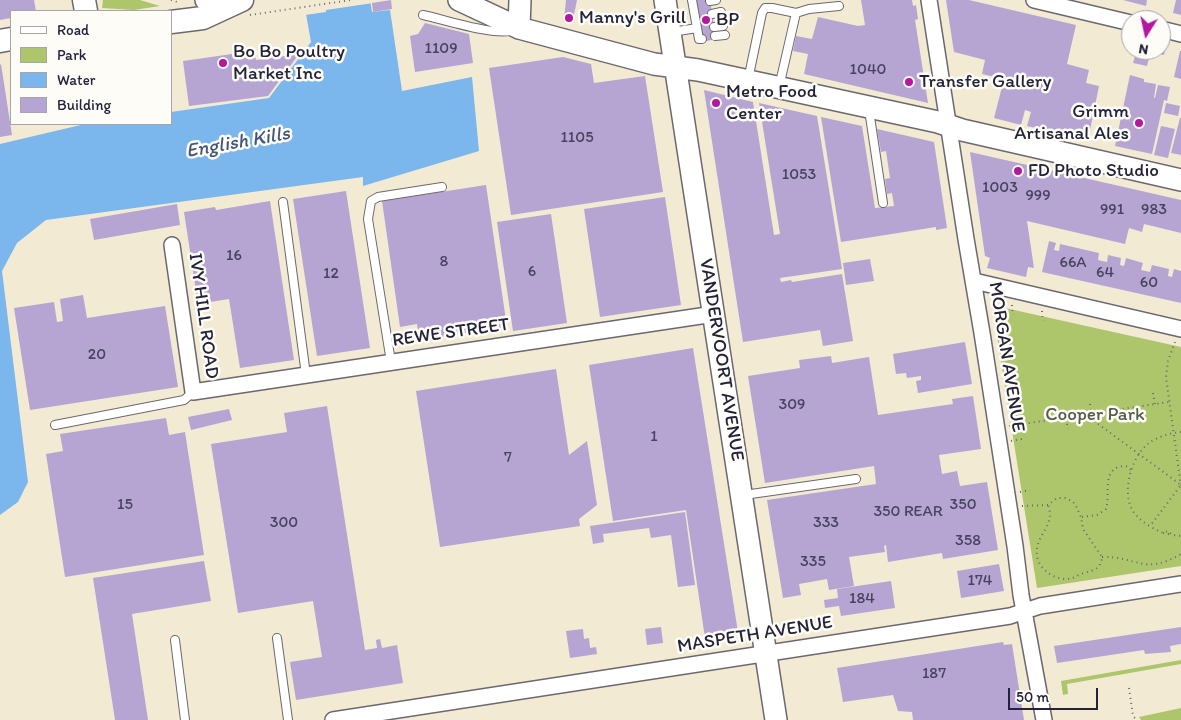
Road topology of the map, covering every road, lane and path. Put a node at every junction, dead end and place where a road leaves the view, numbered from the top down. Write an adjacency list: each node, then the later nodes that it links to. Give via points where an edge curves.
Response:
1 (206, 0): 2 (main road)
2 (237, 0)
3 (242, 0): 18 (main road, via 203,18)
4 (351, 0): 12 (path)
5 (459, 0): 21 (main road)
6 (520, 0): 21 (main road)
7 (665, 0): 23 (main road, VANDERVOORT AVENUE)
8 (929, 0): 31 (street, MORGAN AVENUE)
9 (1034, 0): 17 (street)
10 (694, 2): 22 (lane)
11 (839, 6): 15 (lane)
12 (282, 10)
13 (721, 12): 14 (lane)
14 (712, 14)
15 (796, 14): 28 (lane, via 765,8); 29 (lane)
16 (423, 15): 21 (lane, via 506,33)
17 (1121, 20)
18 (172, 22)
19 (724, 26): 20 (lane)
20 (714, 27)
21 (519, 28): 27 (main road)
22 (698, 29): 23 (lane); 26 (lane, via 699,40)
23 (670, 32): 27 (main road, VANDERVOORT AVENUE)
24 (725, 35): 25 (lane)
25 (715, 36)
26 (702, 39)
27 (676, 68): 28 (main road); 40 (main road, VANDERVOORT AVENUE)
28 (748, 82): 29 (main road)
29 (779, 89): 30 (main road)
30 (868, 108): 31 (main road); 35 (lane)
31 (949, 126): 32 (main road); 37 (street, MORGAN AVENUE)
32 (1181, 180)
33 (442, 187): 44 (lane, via 378,197 371,201 368,219)
34 (283, 202): 45 (lane)
35 (883, 203)
36 (172, 245): 48 (street, IVY HILL ROAD)
37 (974, 281): 43 (street); 79 (street, MORGAN AVENUE)
38 (1012, 304): 41 (path)
39 (1042, 311): 42 (path)
40 (714, 314): 44 (street, REWE STREET); 70 (main road, VANDERVOORT AVENUE)
41 (1013, 314)
42 (1043, 321)
43 (1178, 335): 50 (path, via 1168,361)
44 (390, 362): 45 (street, REWE STREET)
45 (306, 375): 48 (street, REWE STREET)
46 (1014, 389): 47 (path)
47 (1003, 391)
48 (193, 392): 56 (lane, via 184,400)
49 (1153, 393): 52 (path)
50 (1169, 402): 52 (path); 60 (path)
51 (1090, 404): 54 (path)
52 (1155, 405): 54 (path)
53 (1086, 415): 54 (path); 55 (path); 63 (path)
54 (1092, 415)
55 (1066, 418): 57 (path); 58 (path)
56 (55, 425)
57 (1009, 426)
58 (1068, 429)
59 (1181, 432): 60 (path)
60 (1174, 433): 63 (path, via 1150,442); 65 (path)
61 (1022, 439): 62 (path)
62 (1011, 441)
63 (1139, 454): 64 (path); 67 (path)
64 (1131, 470): 73 (path, via 1126,466 1113,470 1106,509 1097,516); 74 (path, via 1128,487 1132,509)
65 (1180, 473): 67 (path)
66 (856, 479): 70 (lane)
67 (1181, 486): 74 (path)
68 (1030, 490): 69 (path)
69 (1019, 492)
70 (742, 496): 82 (main road, VANDERVOORT AVENUE)
71 (1048, 505): 72 (path); 73 (path, via 1057,498 1064,498 1075,504); 77 (path, via 1050,520 1037,550 1047,573 1058,578 1072,578 1097,569)
72 (1021, 506)
73 (1081, 517): 77 (path, via 1083,529)
74 (1150, 526): 75 (path, via 1163,533 1168,531)
75 (1181, 536)
76 (1181, 554): 77 (path, via 1154,565)
77 (1102, 557)
78 (1181, 584): 79 (street, MASPETH AVENUE, via 1040,606)
79 (1024, 612): 82 (street, MASPETH AVENUE); 88 (street, MORGAN AVENUE)
80 (277, 638): 85 (lane)
81 (175, 640): 84 (lane)
82 (766, 654): 86 (street, MASPETH AVENUE); 87 (main road, VANDERVOORT AVENUE)
83 (1129, 688): 89 (path)
84 (185, 720)
85 (288, 720)
86 (334, 720)
87 (776, 720)
88 (1044, 720)
89 (1136, 720)

